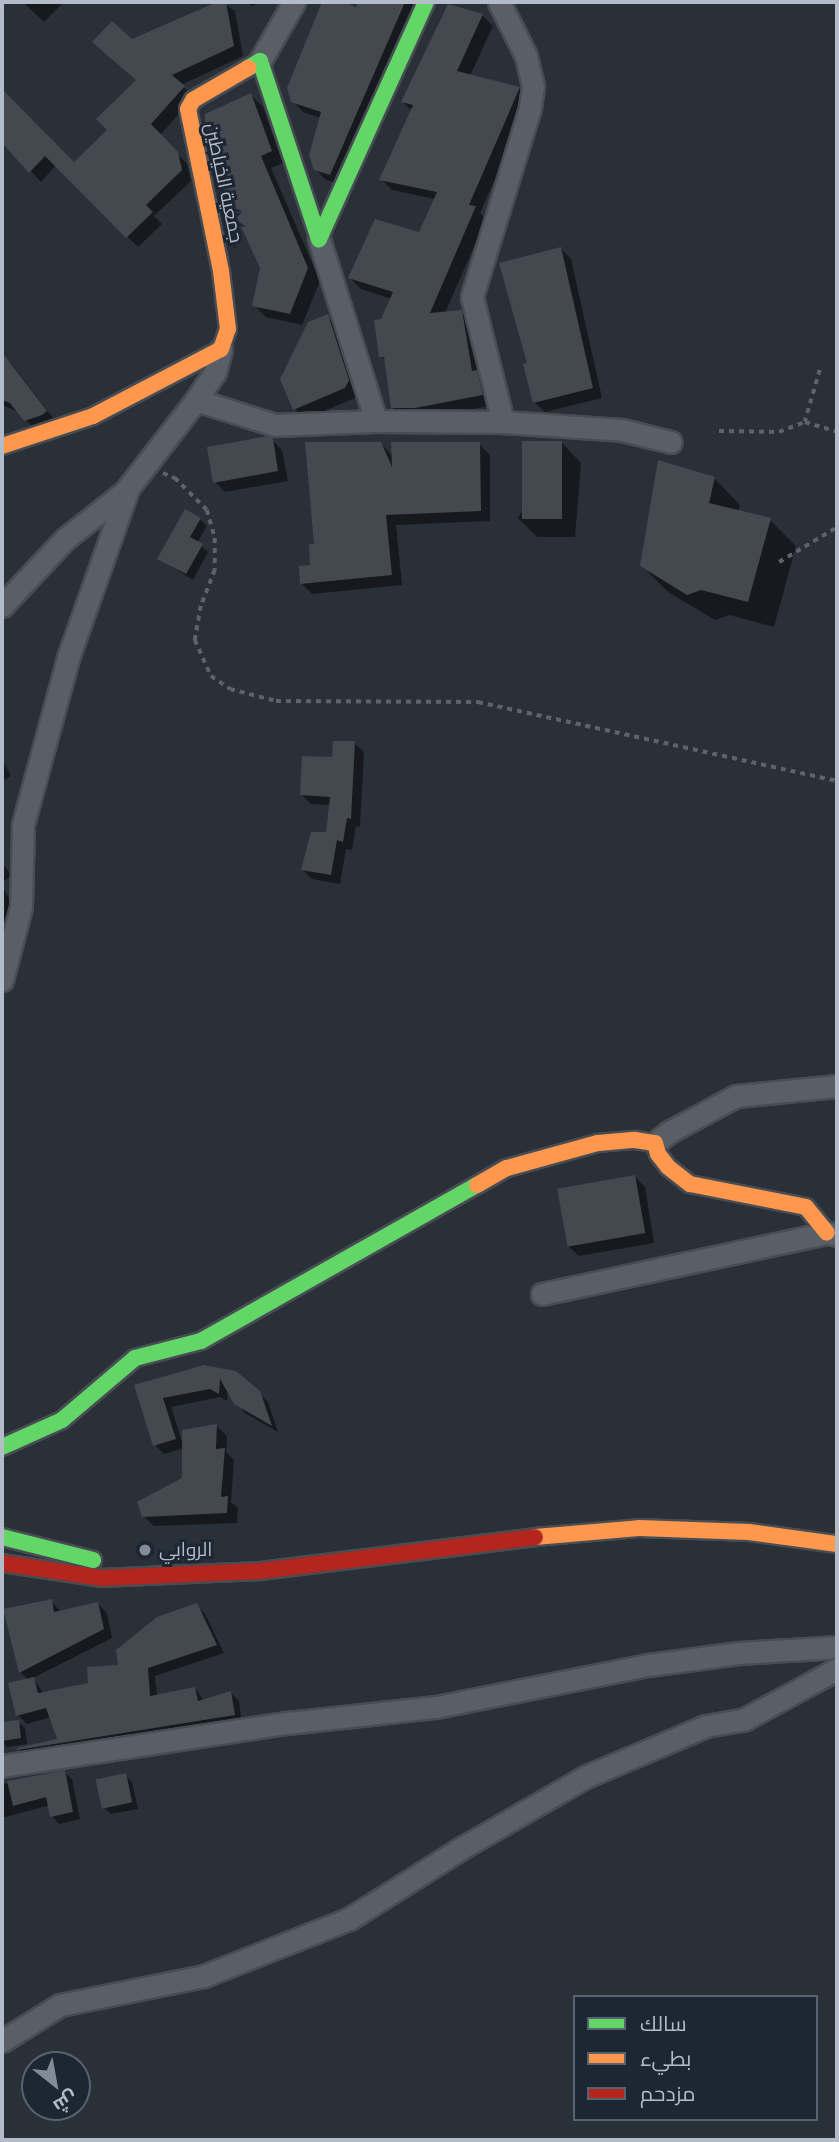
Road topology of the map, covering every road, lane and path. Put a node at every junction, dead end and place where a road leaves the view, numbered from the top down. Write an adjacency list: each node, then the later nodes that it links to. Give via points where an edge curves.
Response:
1 (294, 2): 4 (street)
2 (426, 2): 5 (street)
3 (499, 2): 10 (street, via 526,57 533,86 472,297)
4 (260, 61): 5 (street); 6 (street, جمعية الخياطين, via 193,100 188,109 221,271 228,329)
5 (319, 239): 9 (street)
6 (221, 349): 8 (street, via 215,372); 15 (street, via 93,416)
7 (820, 370): 11 (path)
8 (196, 400): 9 (street, via 275,425); 16 (street)
9 (376, 421): 10 (street)
10 (503, 422): 14 (street, via 622,430)
11 (805, 422): 12 (path, via 779,432); 13 (path)
12 (719, 431)
13 (837, 432)
14 (671, 442)
15 (2, 446)
16 (144, 467): 17 (street); 21 (path, via 175,478 207,510 215,538 215,570 194,640 211,676 230,689 276,701 478,702)
17 (128, 488): 20 (street, via 65,539); 22 (street, via 69,655 23,824 21,907)
18 (837, 527): 19 (path)
19 (779, 562)
20 (2, 606)
21 (837, 781)
22 (2, 980)
23 (837, 1086): 24 (street, via 736,1096)
24 (655, 1143): 25 (street, via 668,1167 690,1184 806,1208); 27 (street, via 598,1143 507,1168 201,1341 135,1358 62,1420)
25 (832, 1234): 26 (street)
26 (542, 1294)
27 (2, 1447)
28 (2, 1537): 31 (street)
29 (837, 1544): 31 (street, via 736,1531 639,1528 566,1533 305,1567)
30 (2, 1563): 31 (street, via 101,1578)
31 (170, 1573)
32 (837, 1647): 34 (street, via 648,1665 436,1707 288,1723)
33 (837, 1669): 35 (street, via 745,1718 706,1726 585,1777 349,1919 204,1976 60,2006)
34 (2, 1766)
35 (2, 2040)

